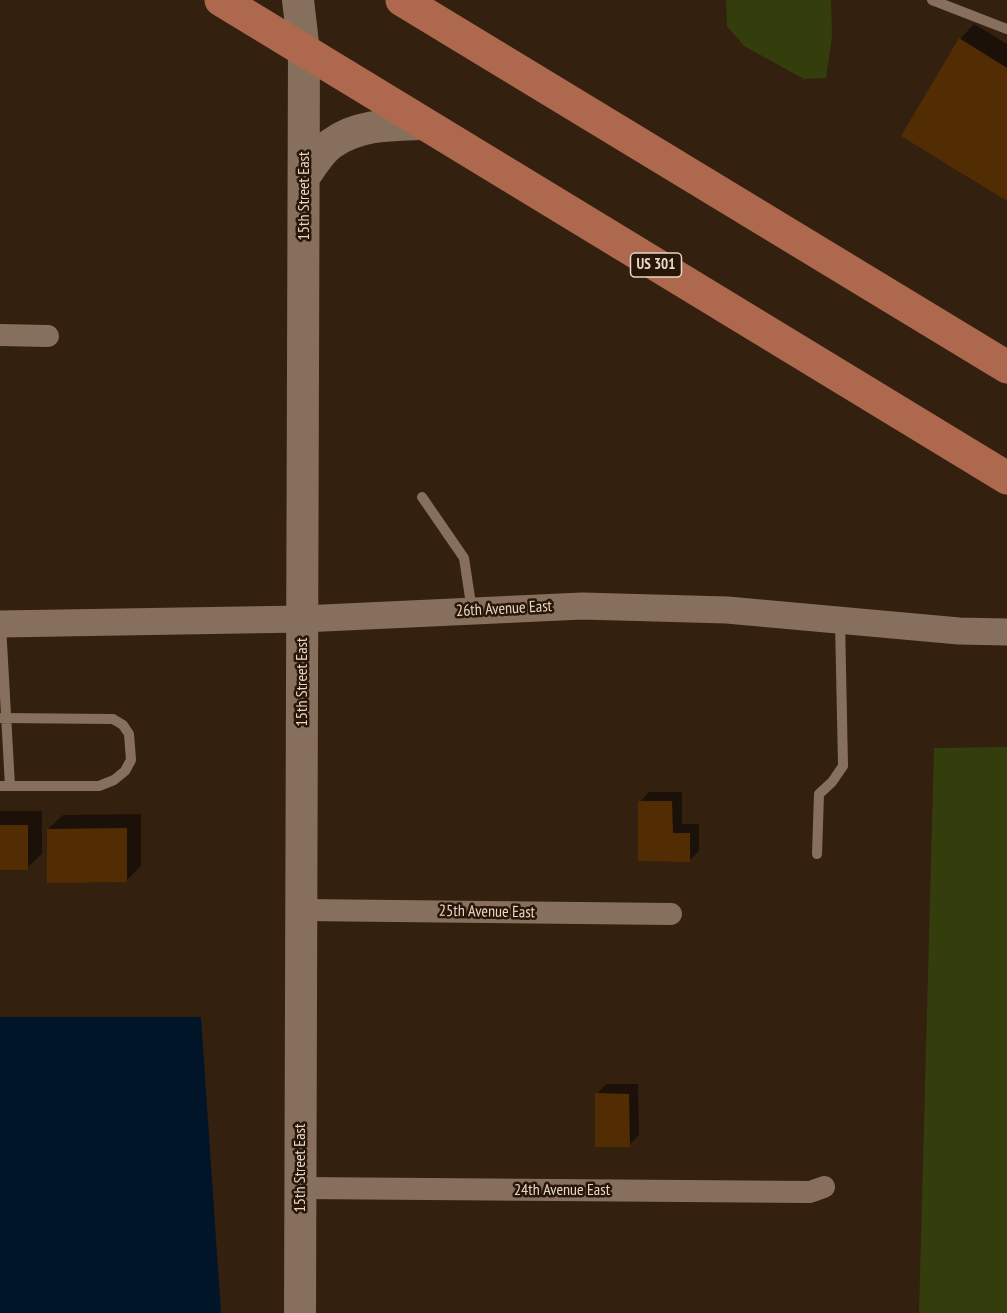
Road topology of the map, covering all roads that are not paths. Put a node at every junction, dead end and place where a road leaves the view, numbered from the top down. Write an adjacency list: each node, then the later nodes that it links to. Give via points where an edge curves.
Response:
1 (221, 0): 7 (main road, US 301)
2 (298, 0): 7 (main road, 15th Street East)
3 (313, 0): 7 (main road, 15th Street East)
4 (402, 0): 12 (main road)
5 (932, 0): 6 (lane)
6 (1007, 29)
7 (304, 51): 8 (main road, US 301); 9 (main road, 15th Street East)
8 (423, 123): 9 (main road, via 350,133 330,144); 13 (main road, US 301)
9 (304, 177): 16 (main road, 15th Street East)
10 (0, 335): 11 (street)
11 (48, 336)
12 (1007, 367)
13 (1007, 478)
14 (422, 497): 15 (lane, via 464,558)
15 (472, 611): 16 (street, 26th Avenue East); 17 (street, 26th Avenue East, via 666,607)
16 (302, 619): 18 (street, 26th Avenue East); 23 (main road, 15th Street East)
17 (840, 619): 19 (street, 26th Avenue East); 22 (lane, via 843,766 819,794)
18 (0, 624): 20 (lane)
19 (1007, 632)
20 (3, 718): 21 (lane); 21 (lane, via 113,719 129,734 131,760 114,780 99,786)
21 (5, 786)
22 (817, 854)
23 (303, 910): 24 (street, 25th Avenue East); 26 (main road, 15th Street East)
24 (671, 914)
25 (824, 1187): 26 (street, 24th Avenue East, via 810,1191)
26 (300, 1188): 27 (main road, 15th Street East)
27 (300, 1313)

